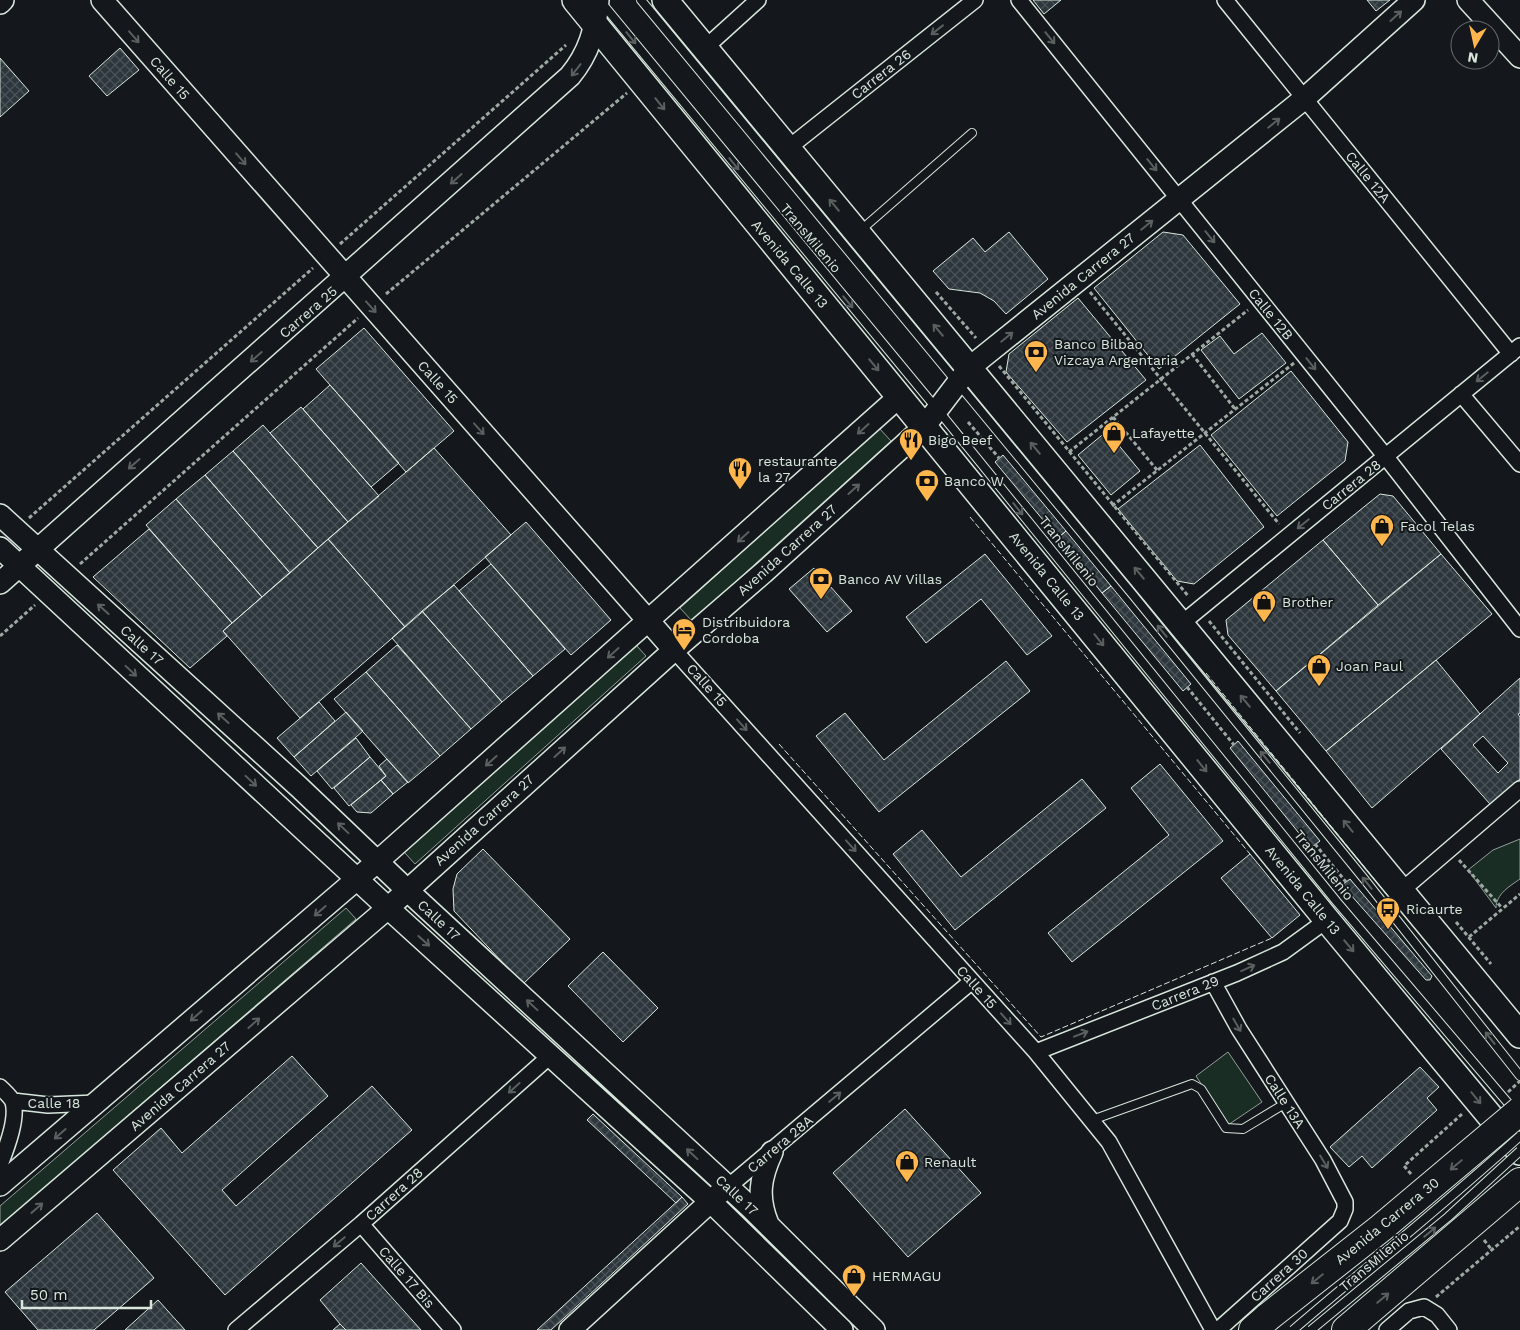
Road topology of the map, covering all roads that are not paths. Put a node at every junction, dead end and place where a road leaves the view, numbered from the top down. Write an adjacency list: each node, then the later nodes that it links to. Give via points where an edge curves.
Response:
1 (4, 0): 13 (street)
2 (102, 0): 22 (street, Calle 15, one-way to 22)
3 (575, 0): 14 (main road, Avenida Calle 13)
4 (599, 0): 14 (street, Carrera 25); 27 (lane, TransMilenio, one-way to 27)
5 (641, 0): 24 (lane, TransMilenio)
6 (665, 0): 15 (main road)
7 (758, 0): 15 (street)
8 (976, 0): 19 (street, Carrera 26, one-way to 19)
9 (1020, 0): 20 (street, Calle 12B, one-way to 20)
10 (1225, 0): 17 (street, Calle 12A)
11 (1414, 0): 17 (street, Avenida Carrera 27, one-way to 11)
12 (1468, 0): 16 (street)
13 (0, 3)
14 (596, 26): 22 (street, Carrera 25, one-way to 22, via 588,51 570,76); 26 (main road, Avenida Calle 13, one-way to 26)
15 (705, 48): 19 (main road)
16 (1520, 57)
17 (1305, 98): 20 (street, Avenida Carrera 27, one-way to 17); 23 (street, Calle 12A)
18 (972, 133): 21 (lane)
19 (794, 144): 21 (main road, one-way to 19)
20 (1179, 199): 24 (street, Avenida Carrera 27, one-way to 20); 28 (street, Calle 12B, one-way to 28)
21 (857, 233): 24 (main road, one-way to 21)
22 (345, 278): 32 (street, Carrera 25, one-way to 32); 36 (street, Calle 15, one-way to 36)
23 (1516, 350): 25 (street, Carrera 28, one-way to 25)
24 (963, 376): 27 (street, Avenida Carrera 27); 35 (main road, one-way to 24, via 1104,512 1050,466); 51 (lane, TransMilenio, one-way to 24)
25 (1461, 394): 28 (street, Carrera 28); 29 (street)
26 (900, 396): 27 (main road, Avenida Calle 13); 36 (street, one-way to 36)
27 (931, 418): 38 (street, Avenida Carrera 27, one-way to 27); 45 (main road, Avenida Calle 13, one-way to 45); 57 (lane, TransMilenio, one-way to 57)
28 (1386, 457): 35 (street, Carrera 28, one-way to 35); 37 (street, Calle 12B)
29 (1520, 464)
30 (0, 515): 32 (street, Calle 17)
31 (0, 548): 33 (street, Calle 17)
32 (37, 550): 33 (street, Carrera 25); 40 (street, Calle 17, one-way to 32)
33 (18, 566): 34 (street, Carrera 25); 41 (street, Calle 17, one-way to 41)
34 (0, 583)
35 (1190, 616): 43 (main road, one-way to 35)
36 (650, 621): 38 (street, Calle 15); 40 (street, one-way to 40)
37 (1520, 629)
38 (674, 650): 42 (street, Avenida Carrera 27, one-way to 38); 46 (street, Calle 15, one-way to 46)
39 (1520, 789): 43 (street)
40 (378, 861): 41 (street); 42 (street, Calle 17)
41 (356, 879): 44 (street, Calle 17); 54 (street, one-way to 54)
42 (407, 890): 44 (street, Avenida Carrera 27); 65 (street, Calle 17, one-way to 42)
43 (1401, 891): 48 (main road)
44 (388, 908): 50 (street, Calle 17, one-way to 50); 70 (street, Avenida Carrera 27, one-way to 44)
45 (1327, 920): 47 (street, Carrera 29, one-way to 45, via 1283,952); 61 (main road, Avenida Calle 13, one-way to 61)
46 (972, 981): 49 (street, Calle 15, one-way to 49); 60 (street, Carrera 28A, one-way to 46)
47 (1213, 982): 49 (street, Carrera 29, one-way to 47); 55 (street, Calle 13A, one-way to 55)
48 (1520, 1035)
49 (1036, 1052): 58 (street, Calle 15)
50 (550, 1056): 66 (street, Calle 17); 68 (street, Carrera 28, one-way to 68)
51 (1520, 1076)
52 (0, 1087): 53 (street, Calle 18)
53 (13, 1101): 54 (street, Calle 18, via 48,1105); 62 (street, Calle 18, via 10,1132)
54 (96, 1103): 64 (street, one-way to 64)
55 (1286, 1103): 58 (lane, via 1243,1129 1226,1128 1202,1089 1192,1084); 67 (street, Calle 13A, one-way to 67, via 1323,1160 1345,1202)
56 (1520, 1111): 71 (highway, Avenida Carrera 30, one-way to 71, bridge)
57 (1520, 1117)
58 (1092, 1120): 77 (street, Calle 15, via 1109,1142)
59 (1520, 1136): 79 (lane, TransMilenio, bridge)
60 (772, 1152): 65 (street, Carrera 28A); 69 (street, via 760,1186 762,1209)
61 (1520, 1152): 80 (lane, TransMilenio, one-way to 61, bridge, via 1448,1217)
62 (0, 1165)
63 (1520, 1182): 81 (highway, one-way to 63)
64 (0, 1185)
65 (728, 1187): 66 (street, Carrera 28A); 69 (street, Calle 17)
66 (710, 1201): 74 (street, Carrera 28A); 75 (street, Calle 17)
67 (1340, 1221): 78 (street, Carrera 30)
68 (361, 1224): 72 (street, Carrera 28, one-way to 72); 73 (street, Calle 17 Bis)
69 (768, 1224): 76 (street, Calle 17)
70 (0, 1240)
71 (1260, 1324)
72 (236, 1330)
73 (453, 1330)
74 (570, 1330)
75 (842, 1330)
76 (874, 1330)
77 (1213, 1330)
78 (1218, 1330)
79 (1293, 1330)
80 (1311, 1330)
81 (1346, 1330)
82 (1387, 1330): 83 (street, via 1409,1311 1424,1307 1437,1315)
83 (1449, 1330)

